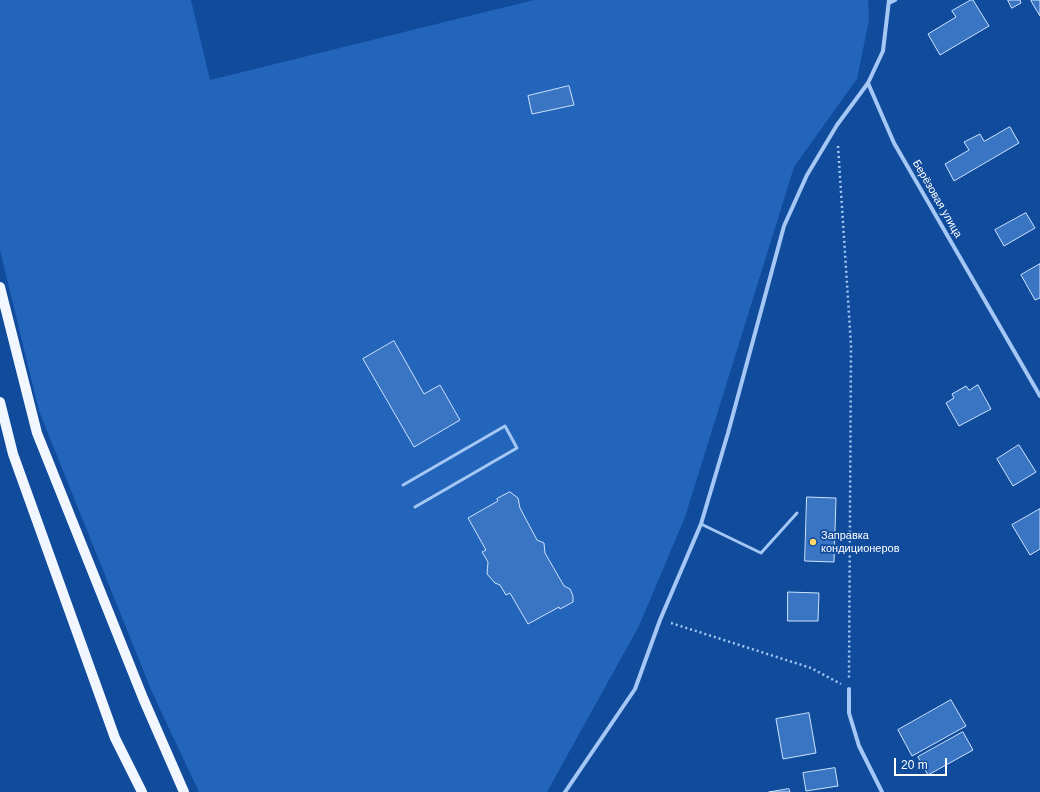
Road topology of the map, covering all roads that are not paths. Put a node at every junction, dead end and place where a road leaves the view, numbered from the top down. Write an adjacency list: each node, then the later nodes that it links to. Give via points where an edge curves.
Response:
1 (895, 0): 2 (street)
2 (889, 2): 3 (street, via 883,51)
3 (868, 83): 5 (street, Берёзовая улица, via 894,143); 10 (street, via 837,125 807,175 784,226)
4 (0, 287): 13 (main road, via 37,433 143,698)
5 (1040, 396)
6 (0, 402): 12 (main road, via 13,454 115,738)
7 (403, 485): 8 (lane, via 505,426 517,448)
8 (415, 507)
9 (797, 513): 10 (lane, via 761,553)
10 (701, 524): 14 (street, via 660,620 635,689)
11 (849, 689): 15 (street, via 850,713 859,746)
12 (142, 792)
13 (184, 792)
14 (565, 792)
15 (882, 792)

